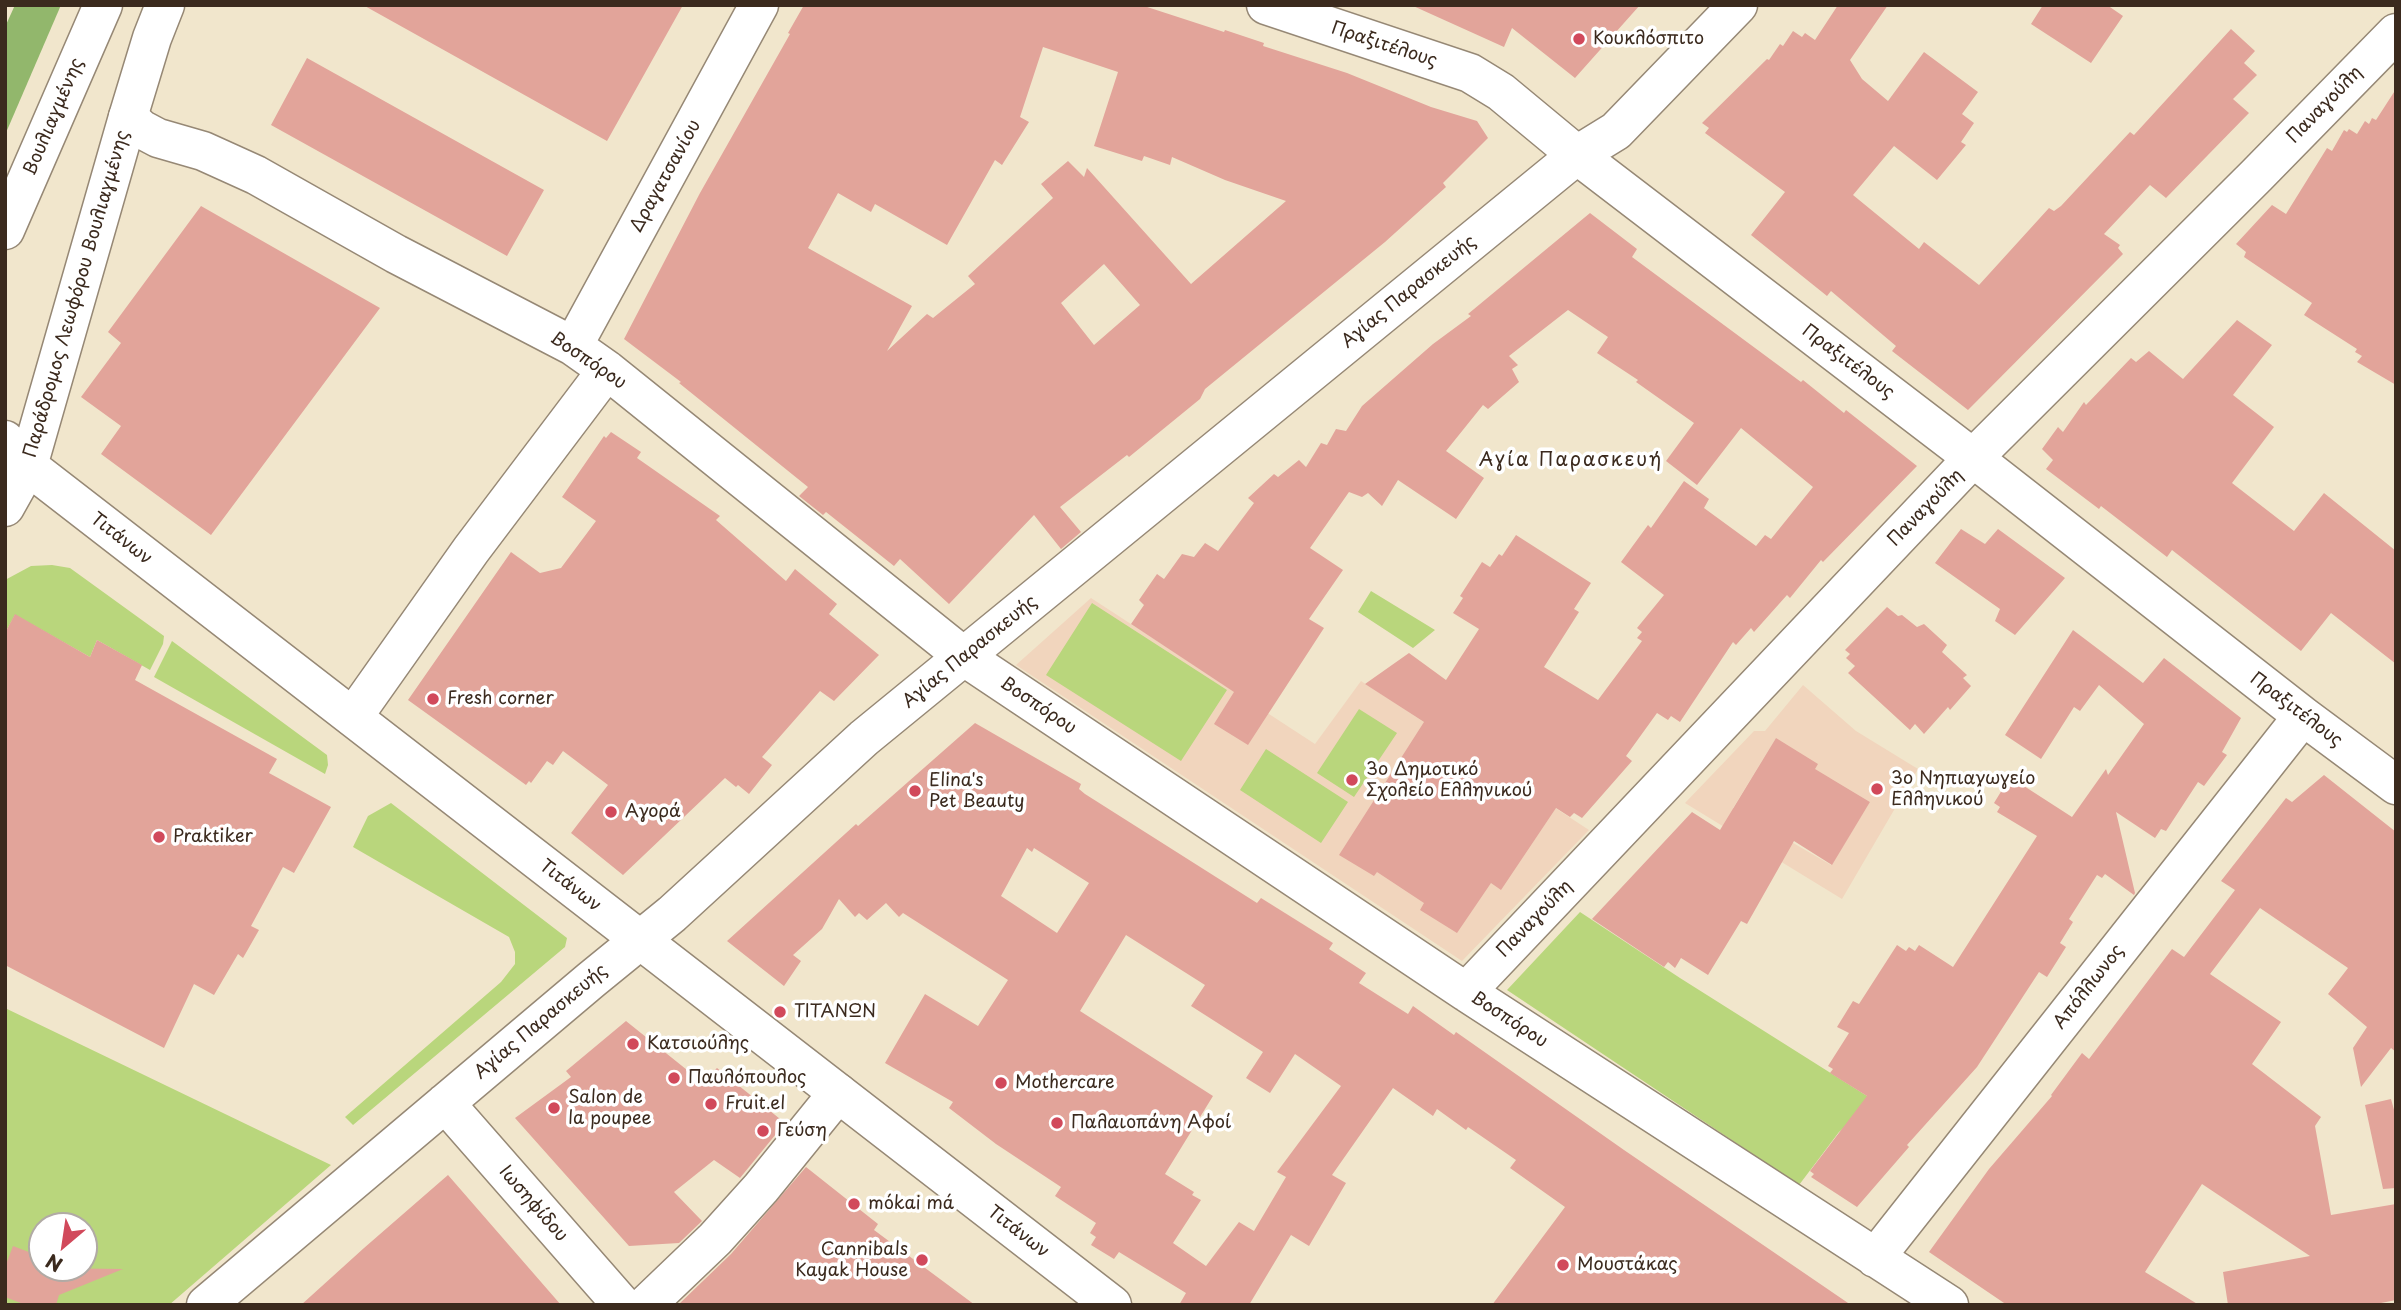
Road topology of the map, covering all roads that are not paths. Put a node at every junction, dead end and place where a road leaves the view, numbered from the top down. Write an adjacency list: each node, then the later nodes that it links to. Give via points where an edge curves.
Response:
1 (103, 5): 9 (street, Βουλιαγμένης)
2 (165, 5): 7 (street)
3 (759, 5): 10 (street, Δραγατσανίου)
4 (1266, 5): 8 (street, Πραξιτέλους, via 1470,73 1501,92)
5 (1738, 5): 8 (street, Αγίας Παρασκευής, via 1616,131)
6 (2396, 33): 13 (street, Παναγούλη)
7 (128, 117): 10 (street, Βοσπόρου, via 158,138 203,151 256,175); 12 (street, Παράδρομος Λεωφόρου Βουλιαγμένης)
8 (1577, 155): 13 (street, Πραξιτέλους); 15 (street, Αγίας Παρασκευής)
9 (5, 230)
10 (573, 346): 11 (street, Βοσπόρου)
11 (607, 370): 15 (street, Βοσπόρου); 17 (street, via 471,550)
12 (13, 457): 14 (street, Παράδρομος Λεωφόρου Βουλιαγμένης); 17 (street, Τιτάνων)
13 (1973, 458): 16 (street, Πραξιτέλους); 20 (street, Παναγούλη)
14 (5, 507)
15 (963, 656): 19 (street, Αγίας Παρασκευής, via 864,738); 20 (street, Βοσπόρου)
16 (2303, 716): 18 (street, Πραξιτέλους); 23 (street, Απόλλωνος)
17 (353, 718): 19 (street, Τιτάνων)
18 (2396, 785)
19 (640, 940): 21 (street, Τιτάνων); 22 (street, Αγίας Παρασκευής)
20 (1466, 992): 23 (street, Βοσπόρου)
21 (838, 1093): 26 (street, via 715,1239); 27 (street, Τιτάνων)
22 (445, 1103): 24 (street, Αγίας Παρασκευής); 25 (street, Ιωσηφίδου)
23 (1875, 1258): 28 (street, Βοσπόρου)
24 (206, 1305)
25 (622, 1305)
26 (646, 1305)
27 (1112, 1305)
28 (1949, 1305)

